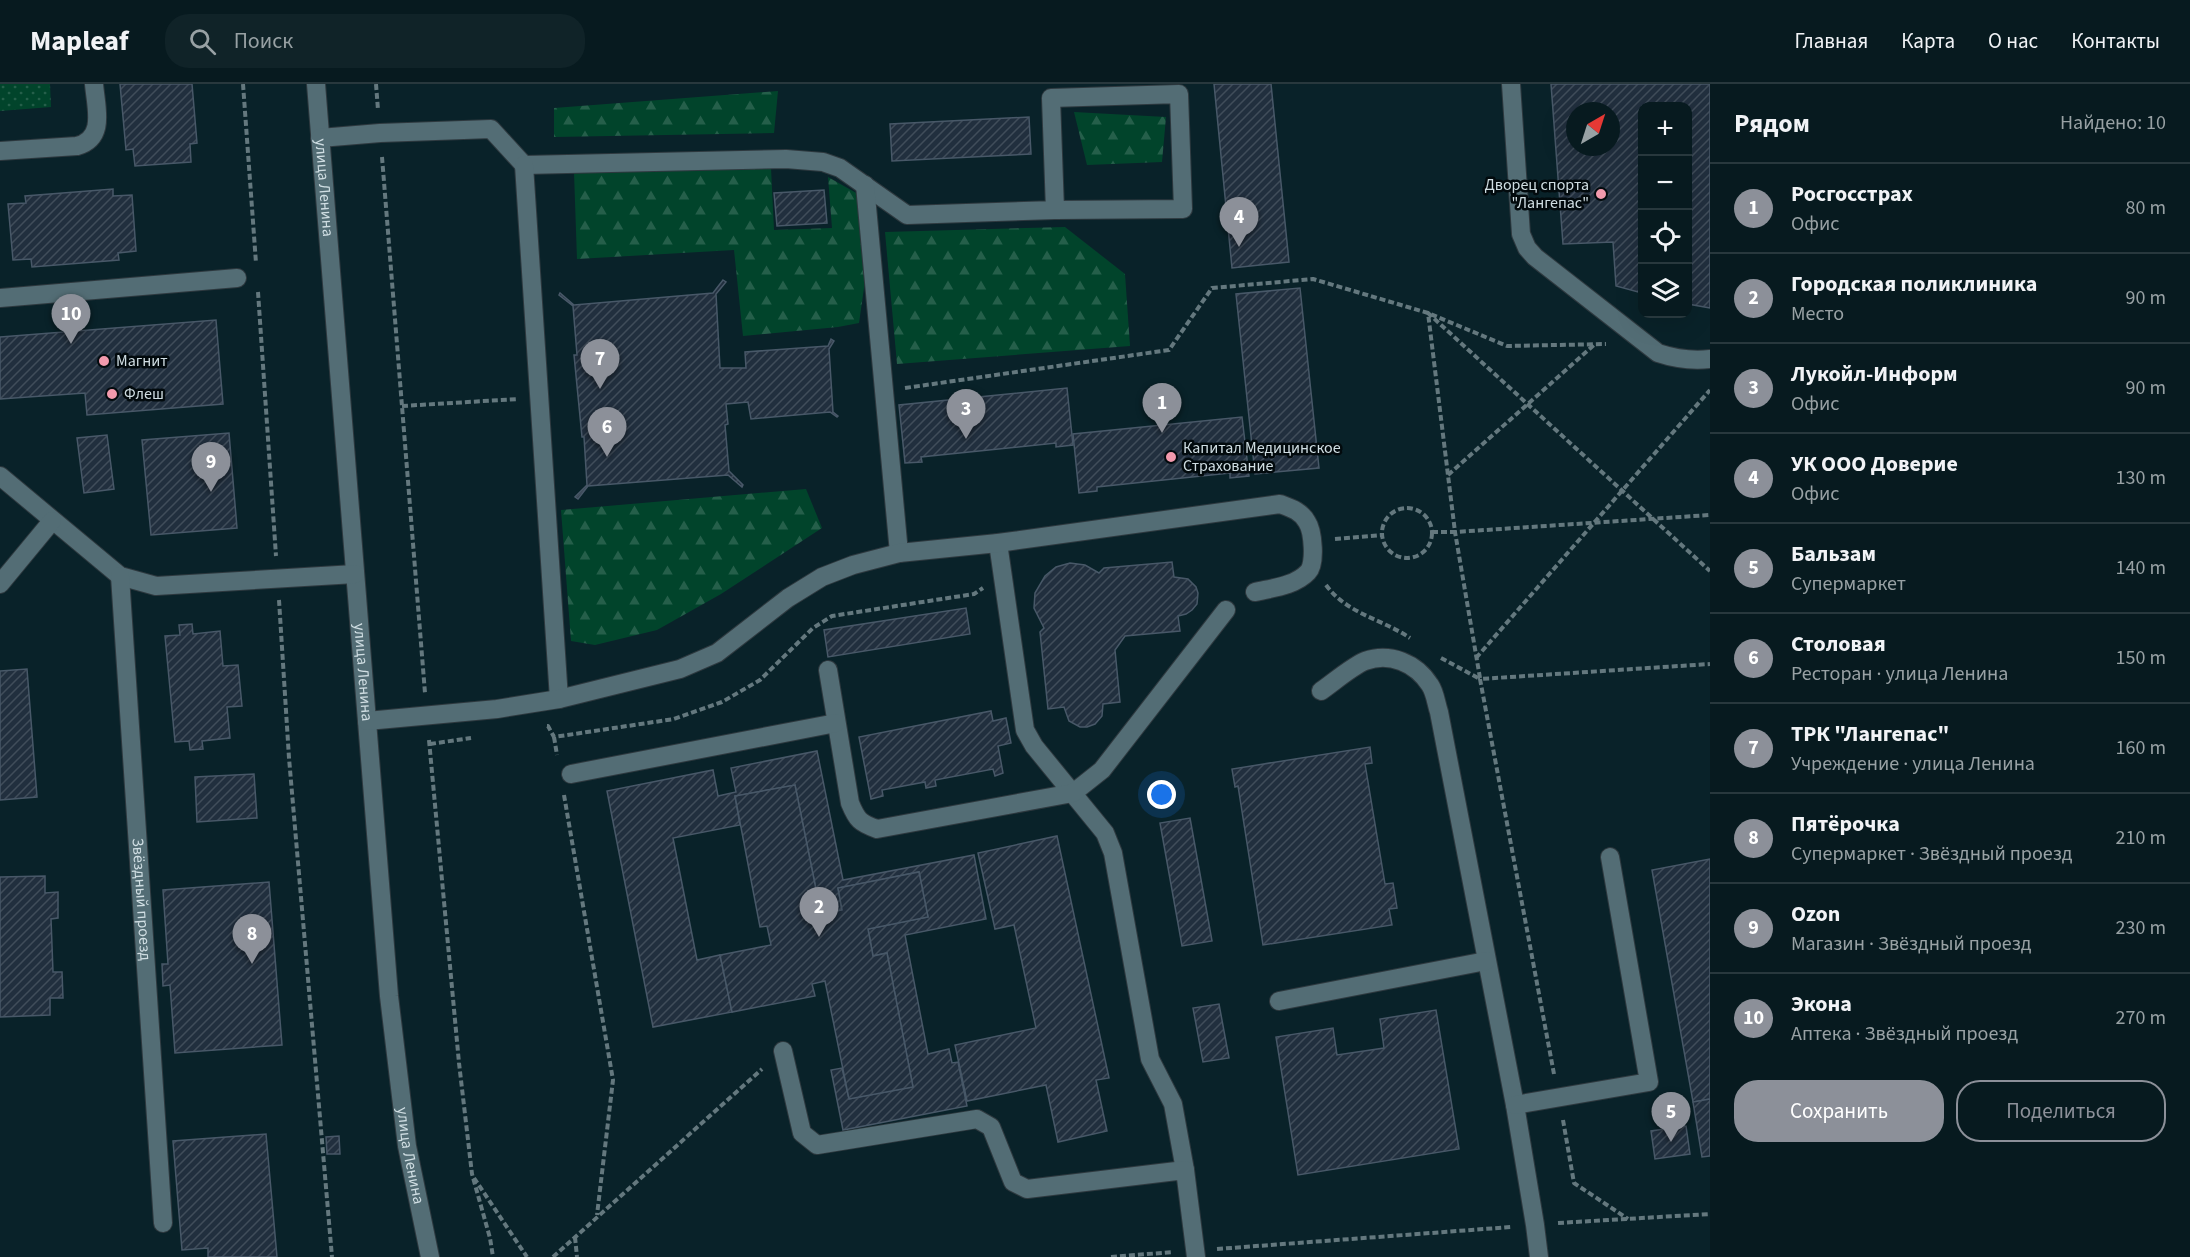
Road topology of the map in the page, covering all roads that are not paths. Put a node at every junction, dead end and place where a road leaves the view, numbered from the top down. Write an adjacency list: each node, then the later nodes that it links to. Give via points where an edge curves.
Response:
1 (94, 84): 5 (street, via 97,124 87,143)
2 (316, 84): 4 (street, улица Ленина)
3 (1511, 84): 11 (street, via 1521,234 1527,248 1659,353 1674,359)
4 (320, 138): 6 (street, via 491,129); 16 (street, улица Ленина)
5 (0, 151)
6 (524, 165): 7 (street, via 786,159 823,162 840,168); 23 (street)
7 (865, 186): 8 (street, via 908,214); 15 (street)
8 (1055, 210): 8 (street, via 1051,98 1179,94 1183,209)
9 (237, 279): 10 (street)
10 (0, 298)
11 (1710, 359)
12 (0, 476): 13 (street)
13 (52, 521): 17 (street); 18 (street)
14 (998, 543): 15 (street); 19 (street, via 1280,504 1296,509 1308,523 1314,554 1310,570 1296,581); 27 (street, via 1025,730)
15 (899, 553): 23 (street, via 822,577 717,653 680,669)
16 (355, 574): 17 (street, via 156,586); 24 (street, улица Ленина)
17 (120, 576): 34 (street, Звёздный проезд)
18 (0, 584)
19 (1255, 592)
20 (1226, 610): 27 (street, via 1102,770)
21 (828, 670): 25 (street)
22 (1321, 691): 29 (street, via 1364,662 1388,657 1411,666 1431,686)
23 (559, 699): 24 (street)
24 (367, 721): 36 (street, улица Ленина, via 396,1061 407,1146)
25 (836, 723): 26 (street); 27 (street, via 850,803 862,823 877,829)
26 (567, 779)
27 (1073, 793): 33 (street, via 1105,833 1113,853 1150,1059 1173,1104)
28 (1610, 857): 32 (street, via 1649,1082)
29 (1486, 961): 30 (street); 32 (street)
30 (1279, 1001)
31 (783, 1051): 33 (street, via 802,1133 817,1145 977,1119 991,1127 1013,1182 1027,1189)
32 (1515, 1105): 37 (street)
33 (1185, 1170): 35 (street)
34 (163, 1223)
35 (1195, 1254)
36 (430, 1257)
37 (1539, 1257)

